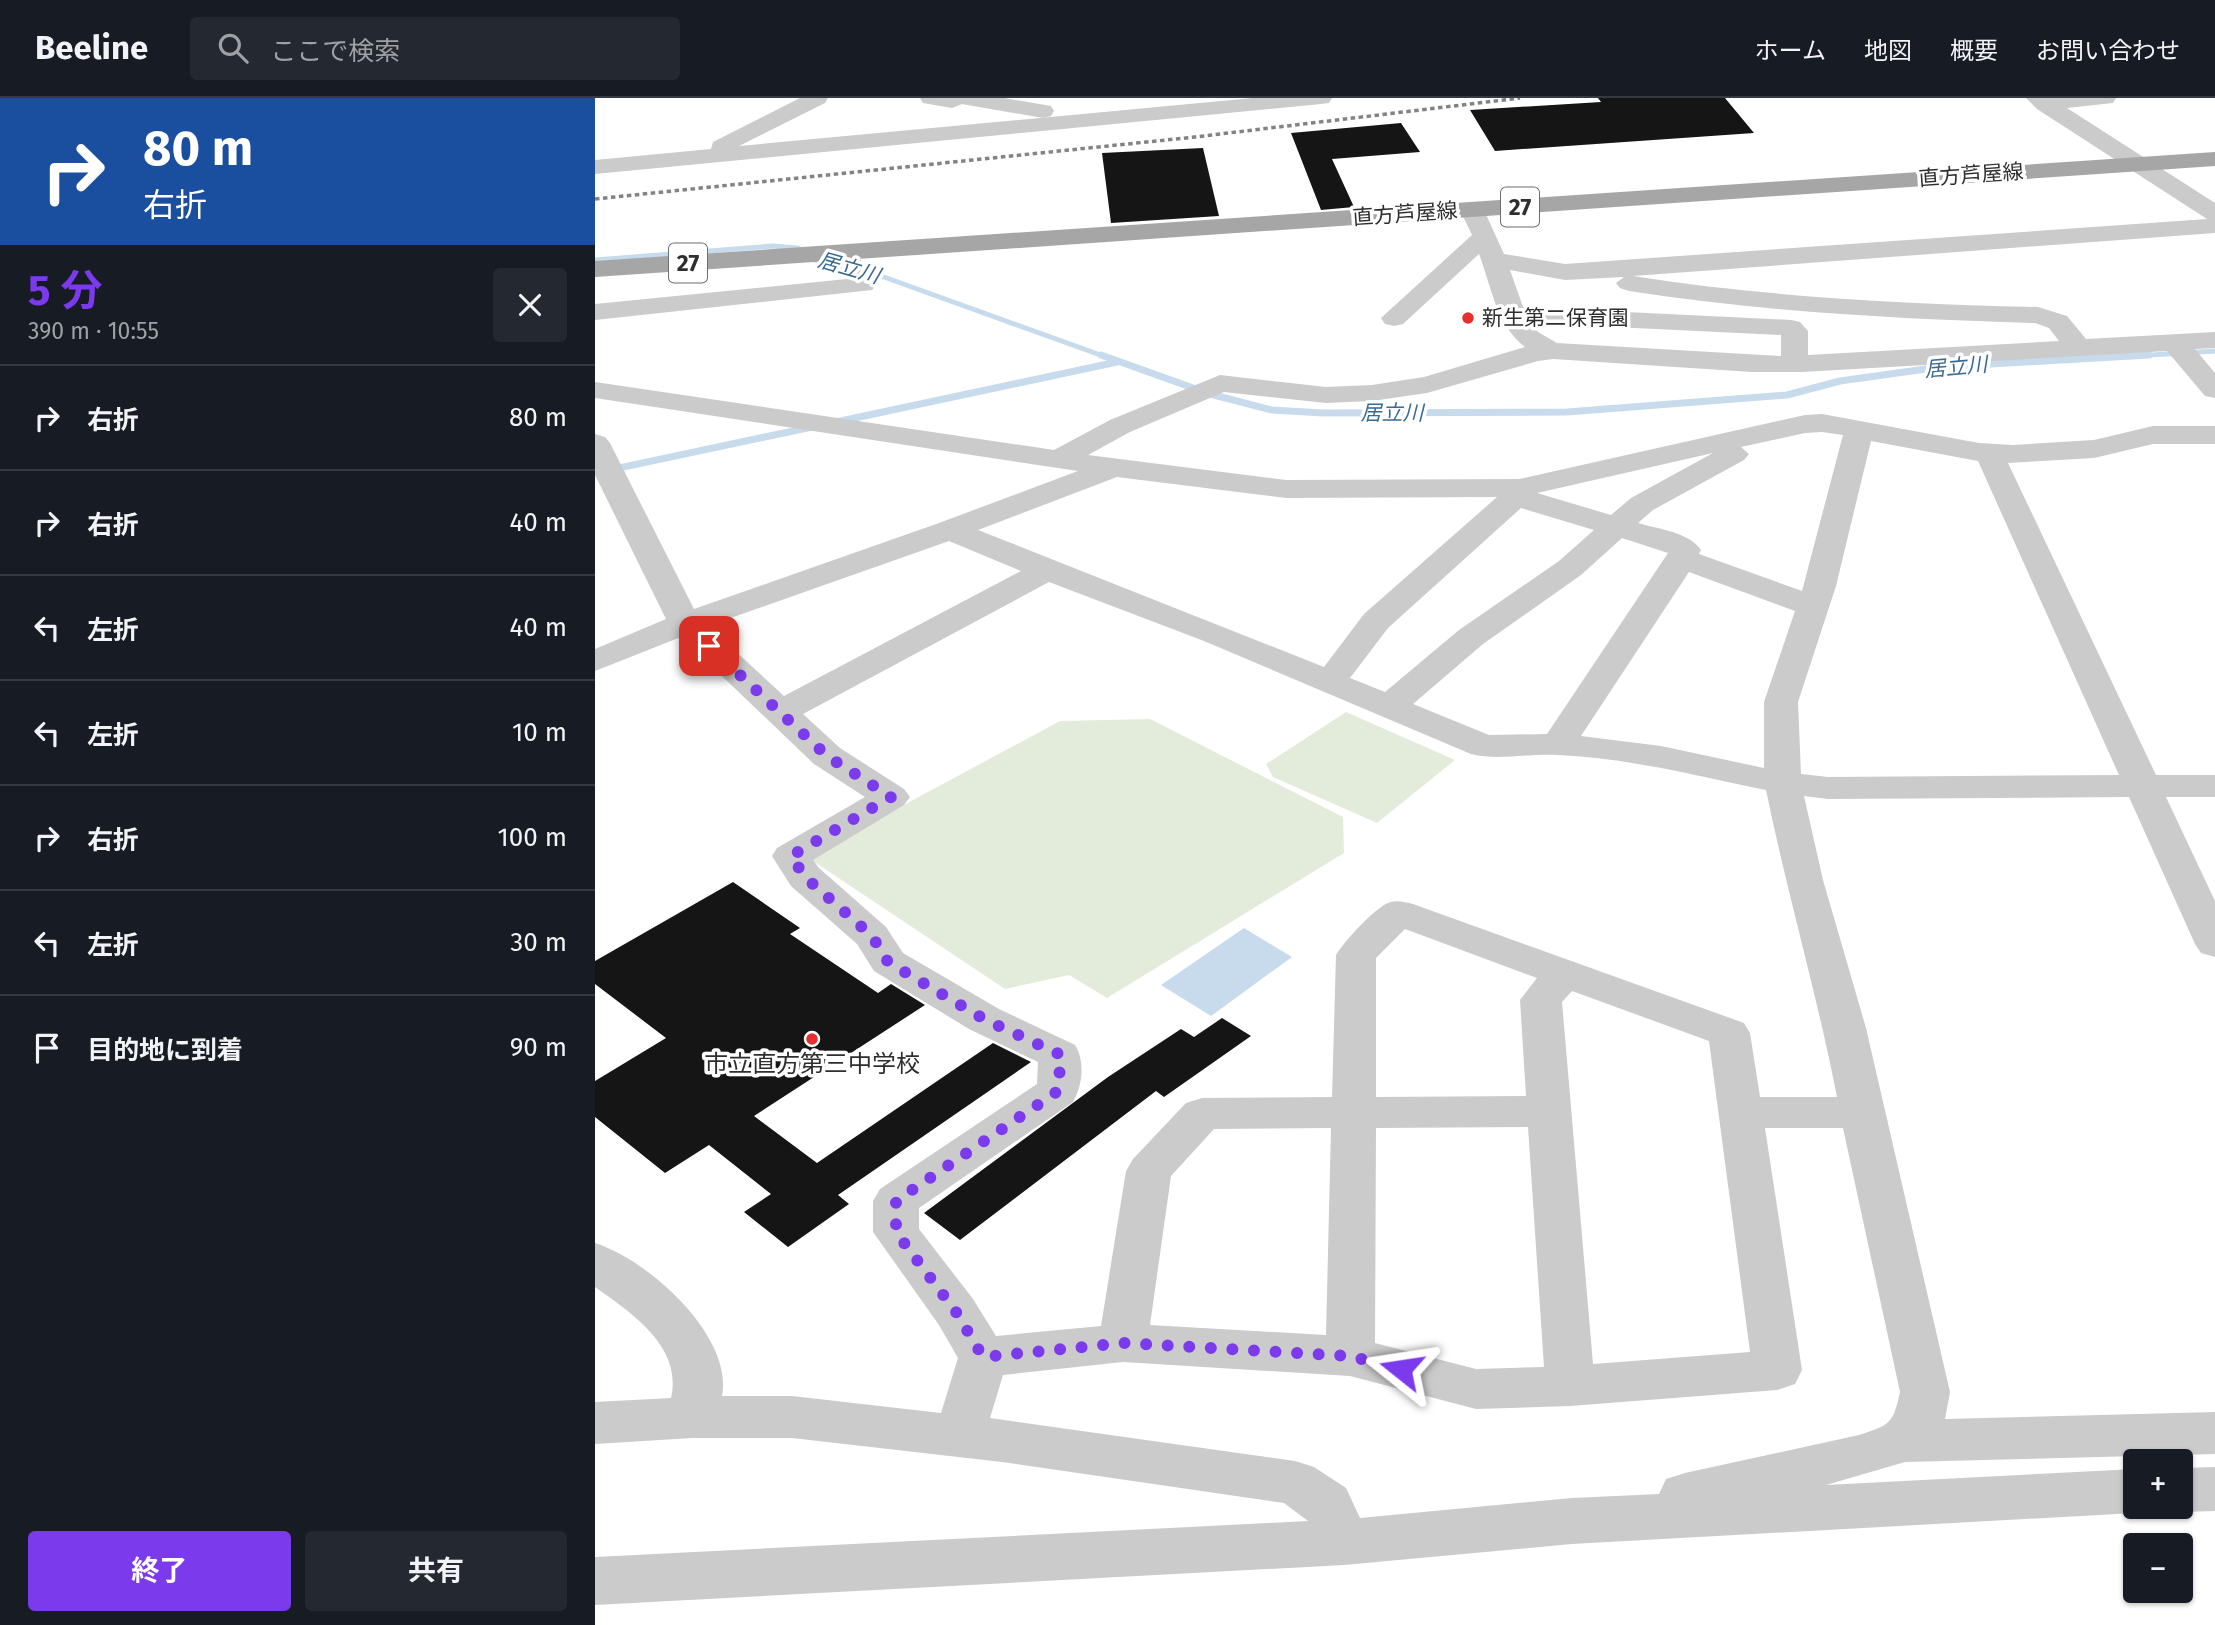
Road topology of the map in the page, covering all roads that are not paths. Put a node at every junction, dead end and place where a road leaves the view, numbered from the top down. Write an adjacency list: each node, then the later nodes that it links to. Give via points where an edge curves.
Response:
1 (817, 98): 10 (street)
2 (1112, 98): 8 (street)
3 (1321, 98): 8 (street)
4 (2105, 98): 7 (street)
5 (952, 99): 8 (street); 9 (street)
6 (2015, 101): 7 (street, via 2023,109)
7 (2047, 105): 12 (street)
8 (1076, 120): 9 (street)
9 (884, 139): 10 (street)
10 (703, 156): 13 (street)
11 (2215, 159): 12 (main road, 直方芦屋線 / 27)
12 (2137, 164): 14 (main road, 直方芦屋線 / 27); 15 (street)
13 (595, 167)
14 (1472, 210): 17 (street); 18 (main road, 直方芦屋線 / 27)
15 (2215, 214)
16 (2215, 226): 20 (street)
17 (1490, 249): 20 (street); 22 (street); 23 (street)
18 (843, 259): 19 (main road, 直方芦屋線 / 27, via 781,256); 21 (street, via 863,285)
19 (595, 269)
20 (1565, 272): 25 (street, via 1698,293 1851,308 2038,315 2058,322)
21 (595, 312)
22 (1513, 314): 27 (street, via 1536,346); 28 (street, via 1791,328)
23 (1394, 318)
24 (2215, 340): 26 (street)
25 (2078, 347): 26 (street); 28 (street)
26 (2180, 349): 30 (street)
27 (1553, 351): 28 (street, via 1752,364); 35 (street, via 1427,385 1372,393 1326,395 1226,382 1120,426)
28 (1807, 386): 31 (street); 33 (street, via 1805,424)
29 (595, 390): 35 (street)
30 (2215, 390)
31 (1859, 429): 34 (street); 43 (street)
32 (2215, 435): 34 (street, via 2153,435 2056,453)
33 (1753, 436): 38 (street); 39 (street, via 1733,456 1642,505)
34 (1989, 453): 52 (street)
35 (1059, 459): 37 (street)
36 (604, 461): 44 (street)
37 (1114, 468): 38 (street, via 1286,489); 40 (street)
38 (1517, 492): 39 (street); 46 (street, via 1376,621)
39 (1617, 525): 41 (street, via 1677,545 1685,550); 47 (street, via 1570,569 1471,637)
40 (950, 530): 42 (street); 44 (street)
41 (1682, 558): 43 (street); 49 (street)
42 (1047, 570): 46 (street); 48 (street)
43 (1812, 606): 50 (street, via 1781,702)
44 (685, 623): 45 (street); 48 (street)
45 (595, 661)
46 (1331, 680): 47 (street)
47 (1390, 706): 49 (street, via 1484,746)
48 (779, 713): 62 (street, via 827,756 891,797 791,856 805,877 872,936 888,962 984,1019 1061,1055 1058,1091 896,1201 896,1232 956,1312)
49 (1558, 744): 50 (street, via 1661,757)
50 (1783, 783): 52 (street, via 1828,788); 58 (street)
51 (2215, 786): 52 (street)
52 (2142, 787): 53 (street)
53 (2215, 944)
54 (1564, 973): 55 (street, via 1541,1000); 56 (street, via 1729,1033); 57 (street, via 1399,913 1356,955)
55 (1550, 1111): 57 (street); 63 (street)
56 (1740, 1112): 58 (street); 63 (street, via 1777,1370)
57 (1354, 1113): 60 (street, via 1202,1114 1149,1171); 61 (street)
58 (1862, 1113): 68 (street, via 1925,1392 1919,1421)
59 (595, 1261): 64 (street, via 674,1323 695,1359 699,1381)
60 (1123, 1343): 61 (street); 62 (street)
61 (1350, 1356): 63 (street, via 1476,1389)
62 (983, 1357): 67 (street)
63 (1570, 1386)
64 (692, 1417): 65 (street); 67 (street, via 792,1417)
65 (595, 1423)
66 (2215, 1433): 68 (street)
67 (959, 1436): 73 (street, via 1296,1483 1327,1504)
68 (1905, 1441): 72 (street, via 1859,1457)
69 (2215, 1489): 70 (street)
70 (2193, 1490)
71 (2123, 1492): 72 (street)
72 (1572, 1521): 73 (street)
73 (1344, 1542): 74 (street)
74 (595, 1581)

